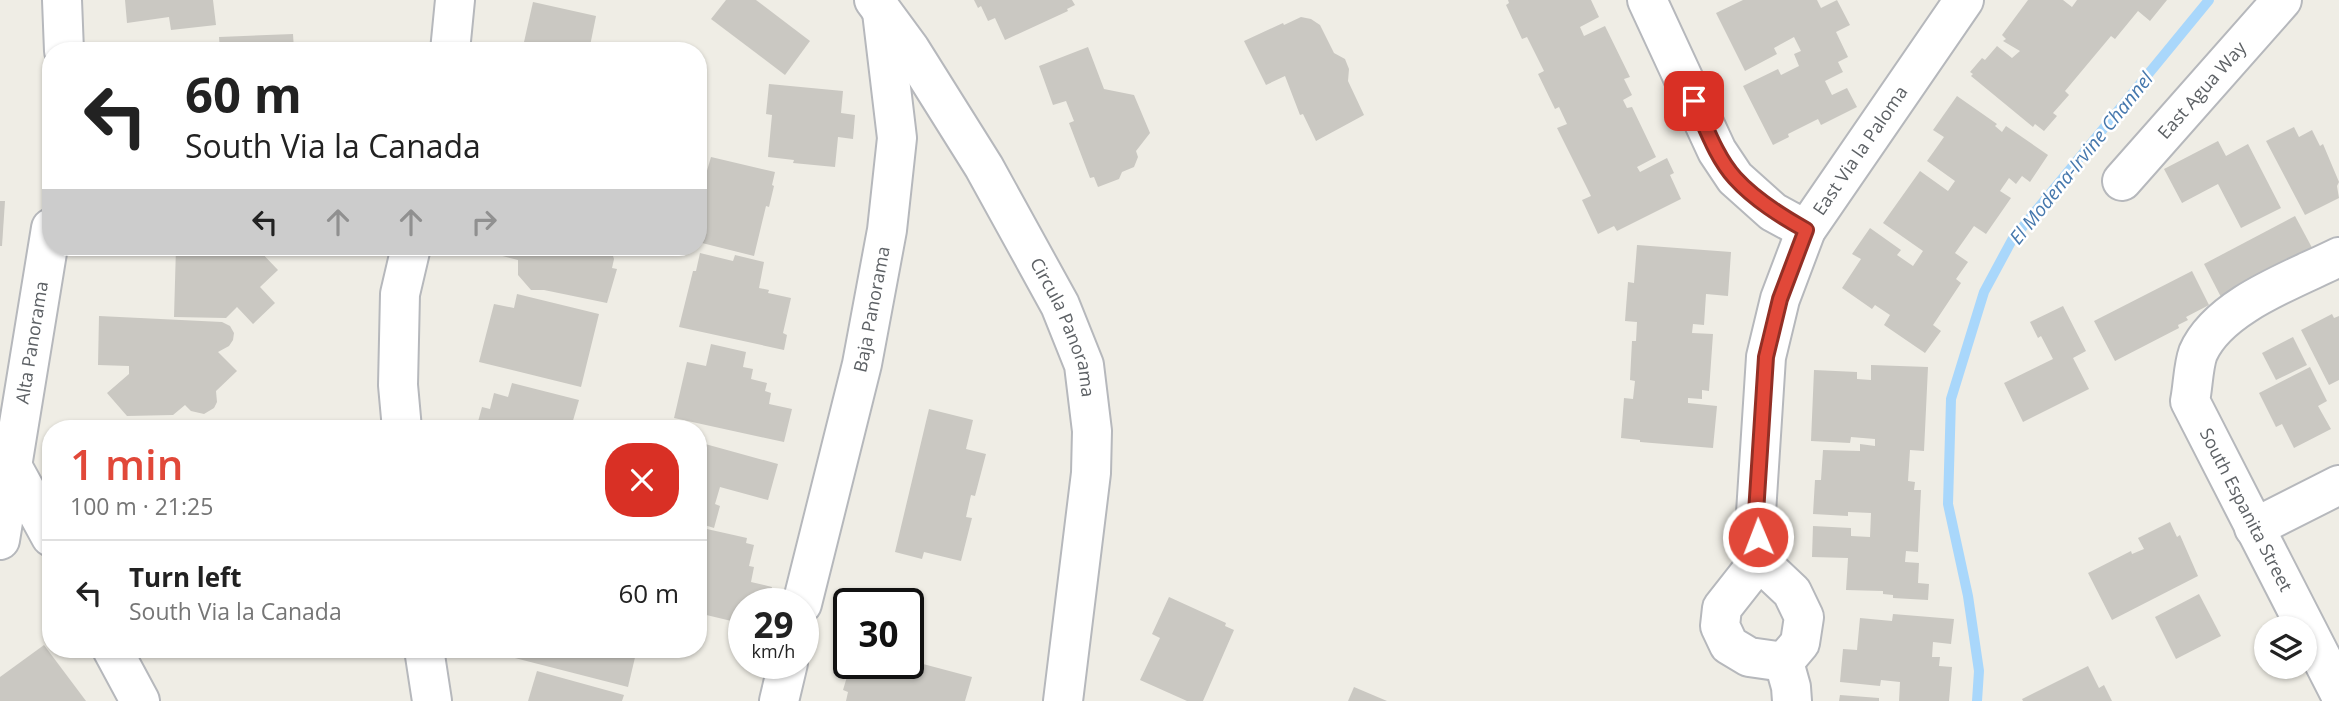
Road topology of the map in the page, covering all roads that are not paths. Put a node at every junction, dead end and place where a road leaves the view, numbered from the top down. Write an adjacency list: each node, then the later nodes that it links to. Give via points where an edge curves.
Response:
1 (62, 0): 7 (street)
2 (455, 0): 8 (street)
3 (1647, 0): 10 (street, via 1717,151 1735,178 1773,212)
4 (1964, 0): 10 (street, East Via la Paloma)
5 (2281, 0): 9 (street, East Agua Way)
6 (878, 5): 21 (street, Baja Panorama, via 897,138 887,230 862,364); 30 (street, Circula Panorama, via 984,167 1057,299 1084,365 1092,431 1091,473)
7 (64, 42)
8 (451, 42)
9 (2122, 181)
10 (1806, 230): 20 (street, East Via la Paloma, via 1780,299 1766,357 1756,513)
11 (46, 256): 15 (street, Alta Panorama)
12 (409, 256): 14 (street, via 400,295)
13 (2339, 257): 18 (street, South Espanita Street, via 2250,301 2212,333 2198,354 2190,401)
14 (401, 420)
15 (11, 464): 17 (street); 19 (street, Alta Panorama)
16 (2339, 485): 18 (street)
17 (42, 521)
18 (2254, 528): 26 (street, South Espanita Street)
19 (0, 540)
20 (1759, 561): 24 (street, via 1792,592 1804,617 1800,643); 24 (street, via 1722,608 1720,626 1729,645 1749,657)
21 (806, 588)
22 (117, 658): 27 (street)
23 (426, 658): 28 (street)
24 (1784, 662): 31 (street)
25 (784, 679): 29 (street)
26 (2339, 692)
27 (140, 701)
28 (432, 701)
29 (779, 701)
30 (1063, 701)
31 (1792, 701)

